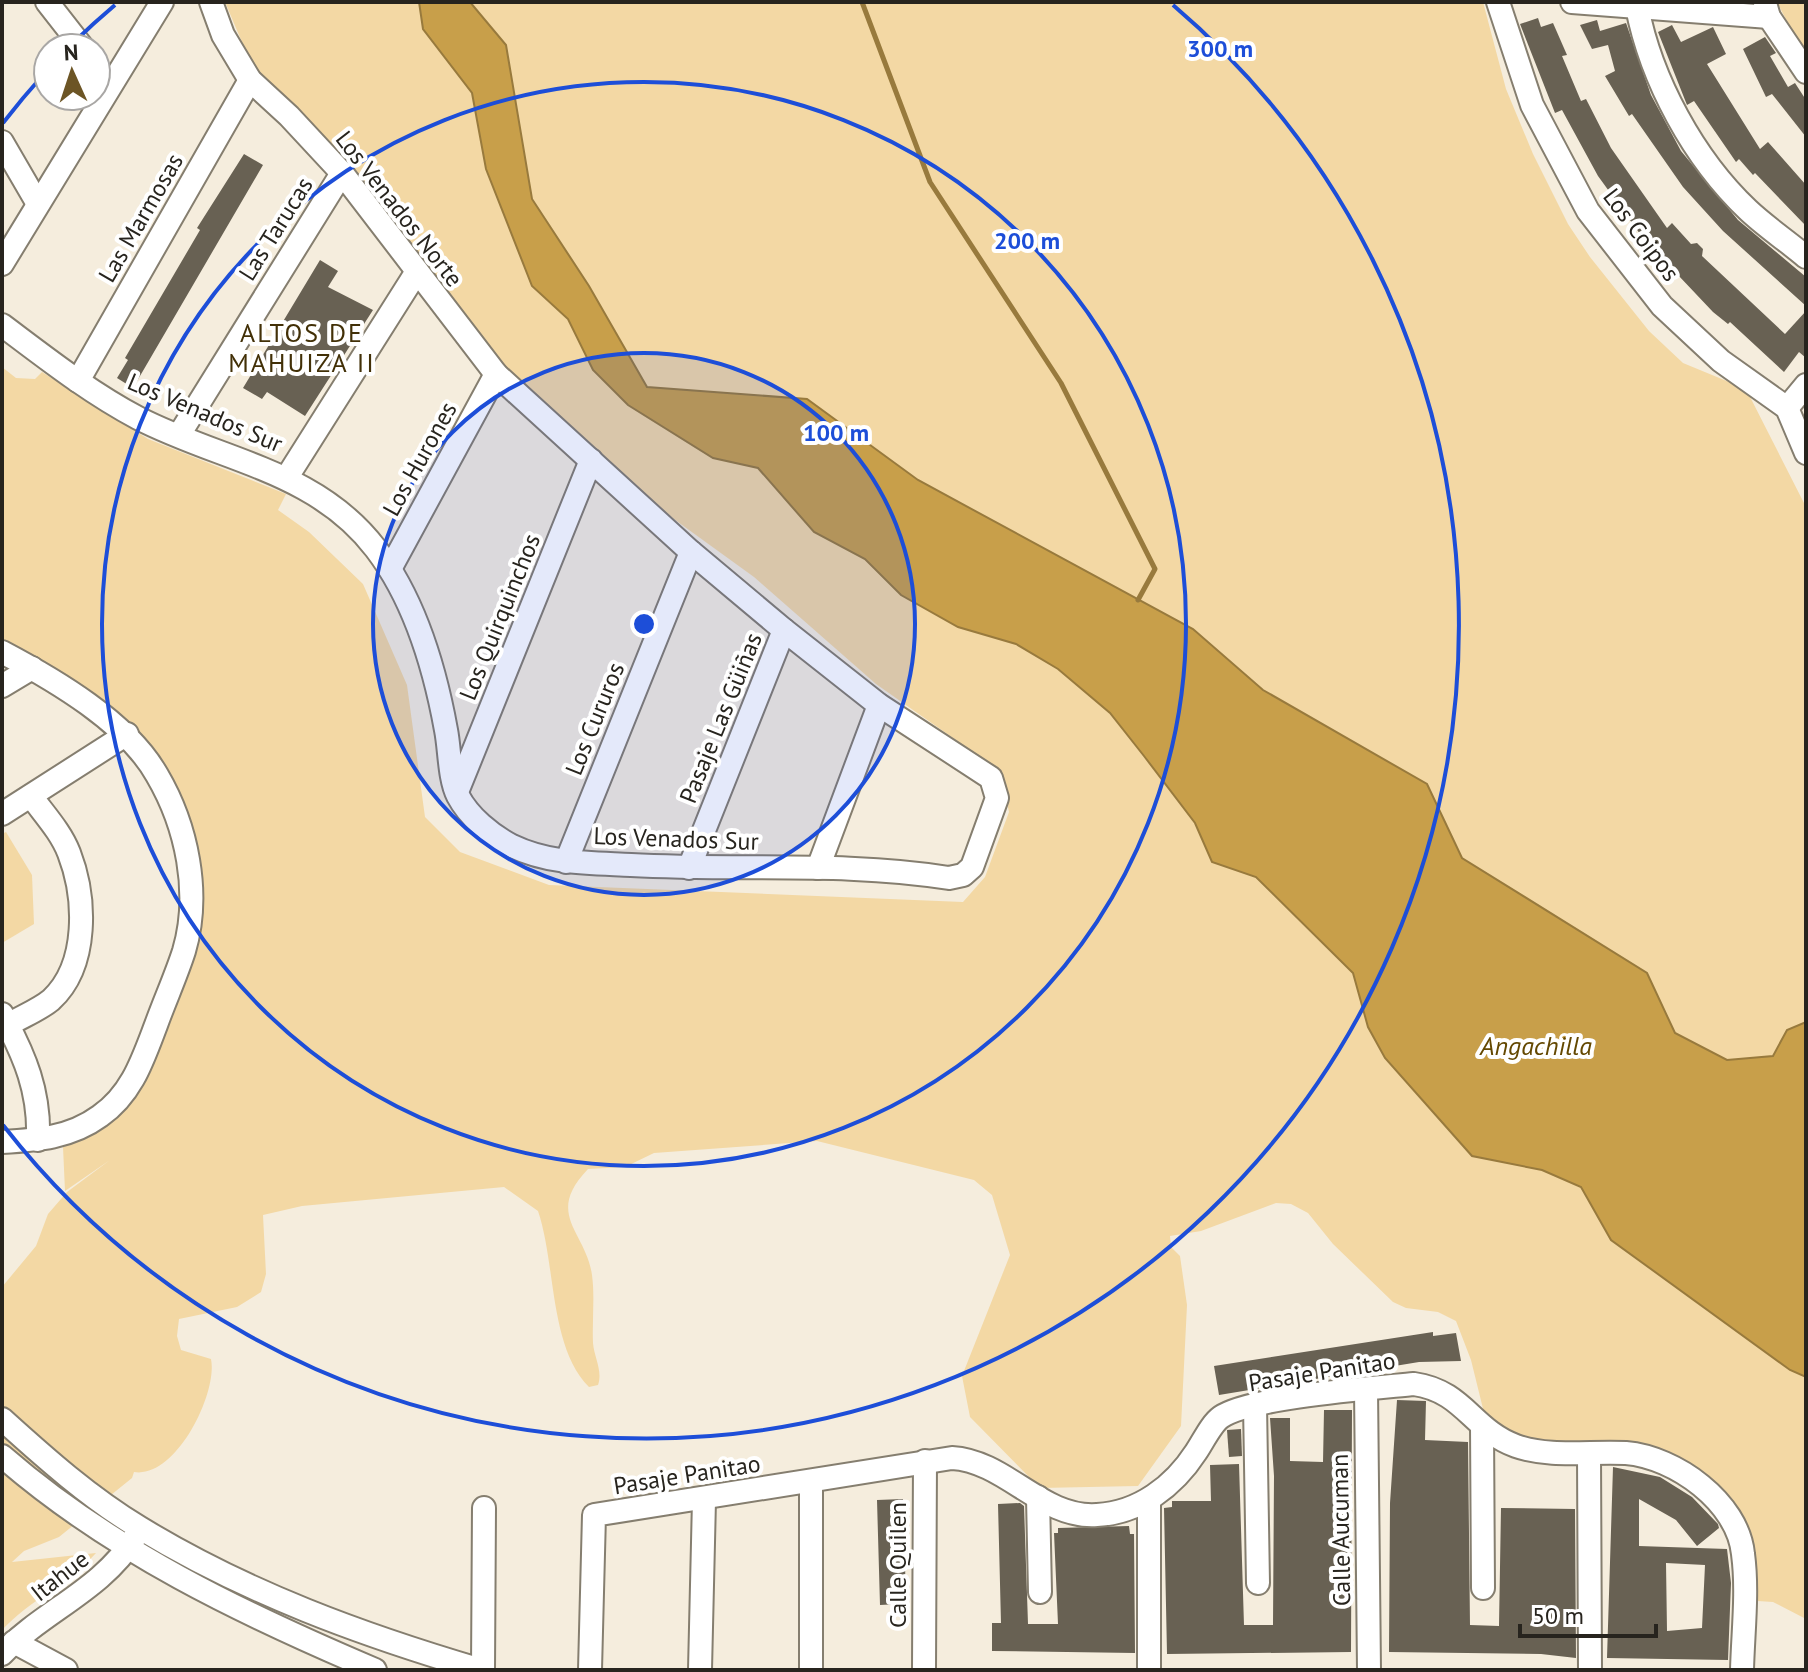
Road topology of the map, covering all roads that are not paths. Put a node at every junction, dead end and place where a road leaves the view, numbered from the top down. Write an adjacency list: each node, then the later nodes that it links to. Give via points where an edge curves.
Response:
1 (47, 2): 8 (street)
2 (162, 2): 11 (street)
3 (211, 2): 10 (street, Los Venados Norte, via 223,35)
4 (1498, 2): 23 (street, Los Coipos, via 1548,141 1611,244 1691,334)
5 (1572, 2): 6 (street)
6 (1637, 7): 7 (street); 16 (street, via 1644,43 1703,159 1748,210)
7 (1766, 9): 9 (street)
8 (70, 32)
9 (1806, 72)
10 (250, 80): 14 (street, Los Venados Norte); 21 (street, Las Marmosas)
11 (112, 82)
12 (94, 112): 15 (street)
13 (2, 142): 15 (street)
14 (342, 173): 18 (street, Los Venados Norte); 25 (street, Las Tarucas)
15 (38, 204): 17 (street)
16 (1806, 257)
17 (2, 264)
18 (416, 273): 20 (street, Los Venados Norte); 28 (street)
19 (2, 325): 21 (street, Los Venados Sur)
20 (496, 374): 24 (street, Los Venados Norte); 30 (street, Los Hurones)
21 (78, 381): 25 (street, Los Venados Sur, via 139,419)
22 (1806, 385): 23 (street)
23 (1787, 408): 26 (street, Los Coipos)
24 (565, 434): 27 (street, Los Venados Sur)
25 (179, 435): 28 (street, Los Venados Sur)
26 (1806, 453)
27 (591, 460): 29 (street, Los Venados Sur); 37 (street, Los Quirquinchos)
28 (287, 477): 30 (street, Los Venados Sur, via 347,517)
29 (691, 552): 31 (street, Los Venados Sur); 40 (street, Los Cururos)
30 (390, 569): 37 (street, Los Venados Sur, via 432,672)
31 (784, 630): 35 (street, Los Venados Sur); 41 (street, Pasaje Las Güiñas)
32 (2, 652): 33 (street)
33 (32, 668): 34 (street); 36 (street)
34 (2, 686)
35 (879, 705): 42 (street); 42 (street, Los Venados Sur, via 995,783 997,798 975,862 963,875 949,878)
36 (127, 734): 38 (street); 44 (street, via 167,793 183,839 190,894 184,950 140,1067 124,1094 87,1125)
37 (456, 794): 40 (street, Los Venados Sur, via 478,821 509,844)
38 (31, 796): 39 (street); 43 (street, via 68,851 82,908 80,940 70,974 51,1000)
39 (2, 814)
40 (566, 862): 41 (street, Los Venados Sur)
41 (689, 868): 42 (street, Los Venados Sur)
42 (818, 868)
43 (5, 1020): 44 (street, via 35,1090)
44 (38, 1140): 45 (street)
45 (2, 1142)
46 (1366, 1389): 47 (street, Pasaje Panitao); 49 (street, Pasaje Panitao, via 1437,1387); 72 (street, Calle Aucuman)
47 (1255, 1405): 56 (street, Pasaje Panitao, via 1221,1417 1183,1473); 60 (street)
48 (2, 1419): 58 (street)
49 (1482, 1426): 50 (street, Pasaje Panitao, via 1516,1446); 61 (street)
50 (1589, 1454): 73 (street); 74 (street, Pasaje Panitao, via 1638,1456 1685,1474 1729,1517 1743,1552)
51 (2, 1456): 59 (street)
52 (925, 1461): 53 (street, Pasaje Panitao); 54 (street, Pasaje Panitao, via 970,1459); 70 (street, Calle Quilen)
53 (811, 1482): 55 (street, Pasaje Panitao); 69 (street)
54 (1038, 1497): 56 (street, Pasaje Panitao, via 1069,1512 1094,1516 1119,1513); 62 (street)
55 (704, 1500): 67 (street, Pasaje Panitao, via 594,1515); 68 (street)
56 (1149, 1500): 71 (street)
57 (484, 1508): 66 (street)
58 (140, 1528): 59 (street, Itahue); 66 (street, via 279,1601 386,1642)
59 (128, 1548): 63 (street, Itahue, via 93,1586); 65 (street, via 284,1631)
60 (1258, 1583)
61 (1483, 1588)
62 (1040, 1592)
63 (8, 1648): 64 (street)
64 (66, 1670)
65 (375, 1670)
66 (482, 1670)
67 (590, 1670)
68 (700, 1670)
69 (811, 1670)
70 (924, 1670)
71 (1149, 1670)
72 (1369, 1670)
73 (1590, 1670)
74 (1742, 1670)

